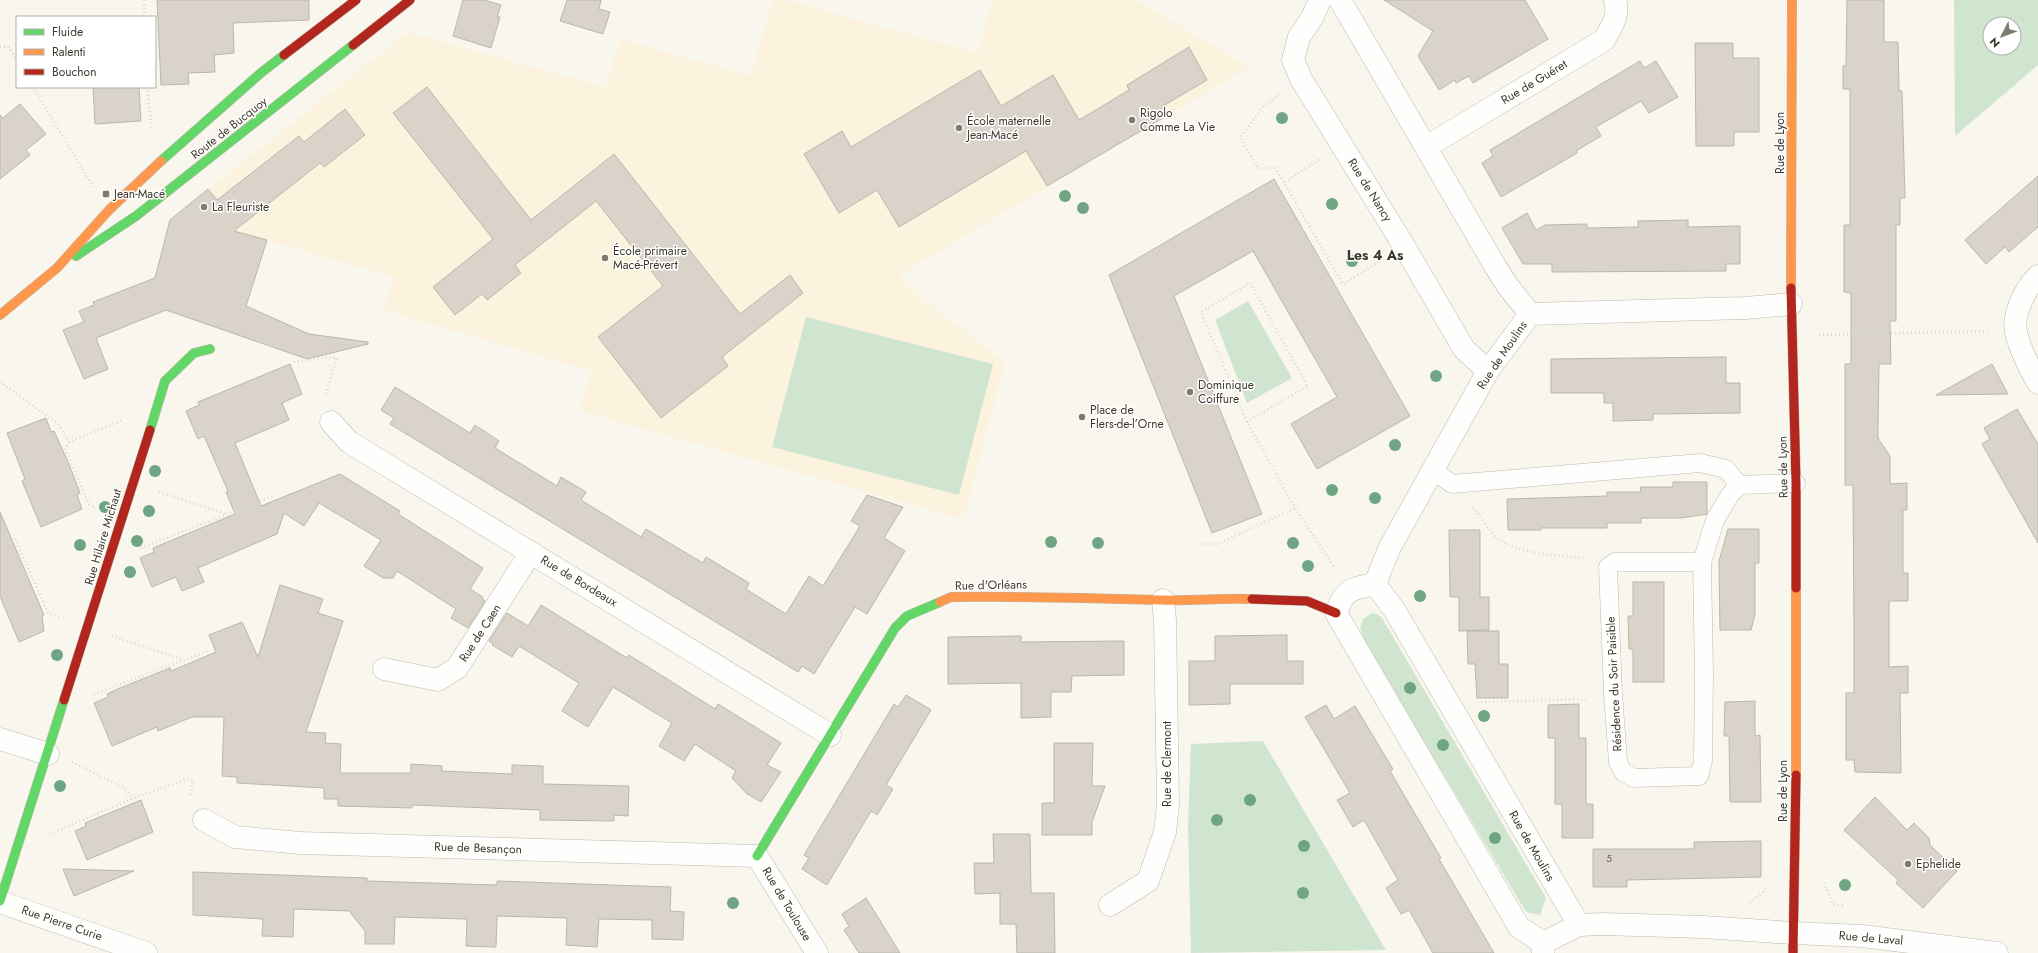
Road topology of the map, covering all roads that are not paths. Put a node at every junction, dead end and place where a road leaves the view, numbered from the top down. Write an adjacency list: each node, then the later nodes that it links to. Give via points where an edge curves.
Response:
1 (356, 0): 8 (street, Route de Bucquoy, via 262,72 169,152 109,210)
2 (410, 0): 8 (street, Route de Bucquoy, via 136,216 100,242)
3 (1320, 0): 14 (street, Rue de Nancy, via 1299,37 1293,60 1301,79 1464,349)
4 (1340, 0): 7 (street)
5 (1615, 0): 7 (street, Rue de Guéret, via 1616,20 1604,40)
6 (1792, 0): 10 (street, Rue de Lyon)
7 (1426, 146): 11 (street, via 1503,279)
8 (56, 268): 12 (street, Route de Bucquoy)
9 (2038, 276): 15 (street, via 2025,290 2015,330 2027,363)
10 (1791, 304): 11 (street, Rue de Moulins, via 1745,308); 18 (street, Rue de Lyon)
11 (1530, 314): 14 (street, Rue de Moulins)
12 (0, 316)
13 (210, 349): 28 (street, Rue Hilaire Michaut, via 194,353 165,381)
14 (1488, 371): 17 (street, Rue de Moulins)
15 (2038, 383)
16 (331, 422): 20 (street, Rue de Bordeaux, via 349,442)
17 (1434, 471): 19 (lane, via 1452,484 1700,463 1726,469); 22 (street, Rue de Moulins, via 1389,549)
18 (1796, 483): 19 (lane); 34 (street, Rue de Lyon, via 1796,855)
19 (1739, 485): 21 (lane, Résidence du Soir Paisible, via 1715,520)
20 (531, 552): 25 (street, Rue de Caen, via 457,668 438,680); 26 (street, Rue de Bordeaux)
21 (1702, 562): 21 (lane, Résidence du Soir Paisible, via 1615,562 1608,567 1618,762 1623,772 1634,778 1699,776 1703,761)
22 (1375, 584): 24 (street, via 1352,589 1340,600); 33 (street, Rue de Moulins, via 1395,611)
23 (1163, 600): 24 (street, Rue d'Orléans, via 1218,598 1307,602); 26 (street, Rue d'Orléans, via 1037,596 951,597 907,616 895,628); 32 (street, Rue de Clermont, via 1168,804 1165,832 1148,881)
24 (1336, 613): 35 (street, via 1519,927)
25 (384, 669)
26 (830, 735): 30 (street, Rue d'Orléans)
27 (0, 739): 28 (street)
28 (48, 754): 31 (street, Rue Hilaire Michaut)
29 (204, 820): 30 (street, Rue de Besançon, via 235,837 301,843)
30 (757, 856): 37 (street, Rue de Toulouse)
31 (0, 902): 36 (street, Rue Pierre Curie)
32 (1110, 905)
33 (1579, 925): 34 (street, via 1703,926); 35 (street)
34 (1793, 943): 38 (street, Rue de Laval, via 1862,936)
35 (1543, 948)
36 (146, 953)
37 (817, 953)
38 (1997, 953)

